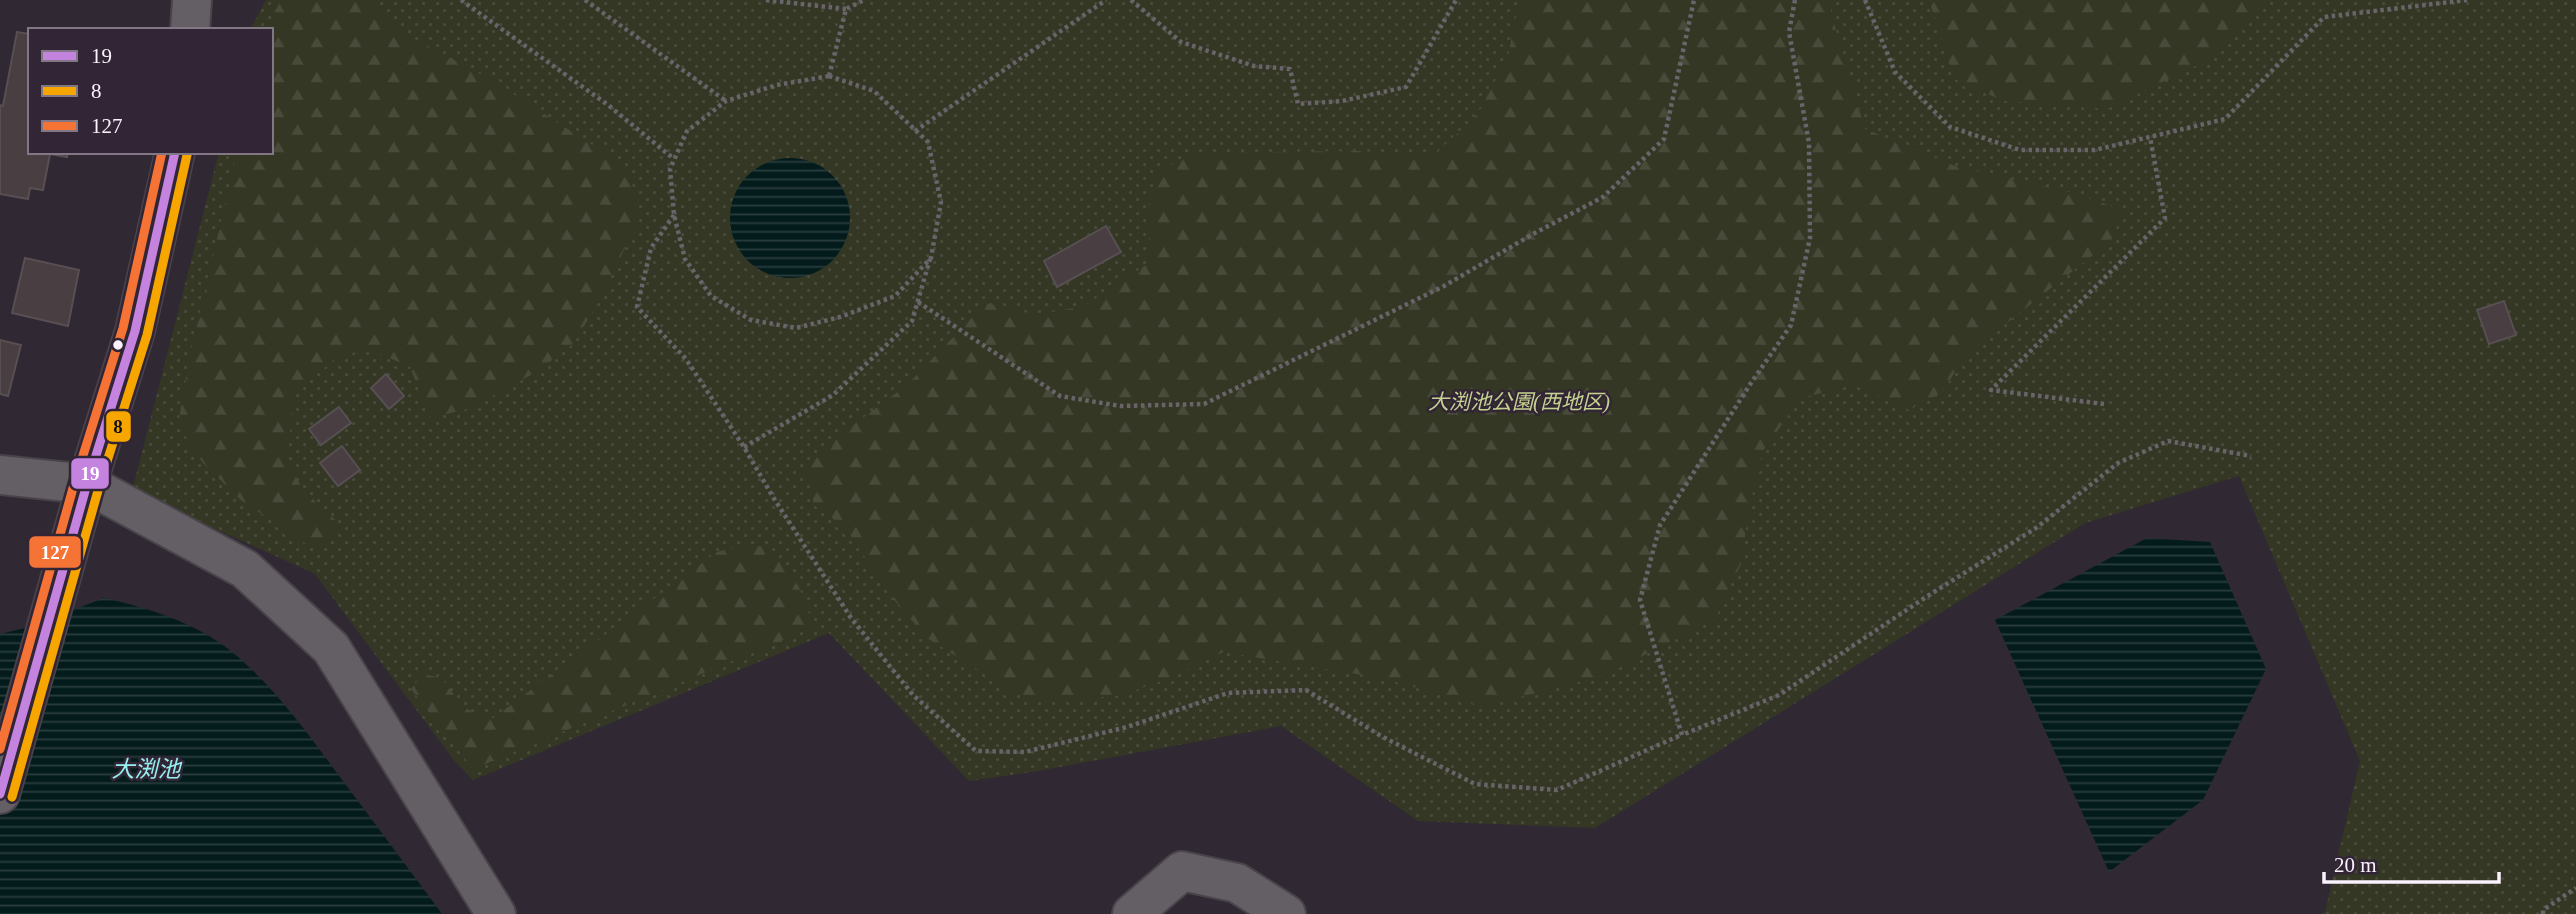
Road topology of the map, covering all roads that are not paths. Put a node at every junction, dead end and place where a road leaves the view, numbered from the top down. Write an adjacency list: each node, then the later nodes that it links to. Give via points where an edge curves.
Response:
1 (192, 0): 2 (street)
2 (190, 28)
3 (175, 154): 5 (street, via 135,331)
4 (0, 475): 5 (street)
5 (87, 484): 6 (street); 7 (street, via 245,569 331,648)
6 (0, 794)
7 (496, 914)
8 (1132, 914): 9 (street, via 1182,871 1237,883)
9 (1286, 914)

